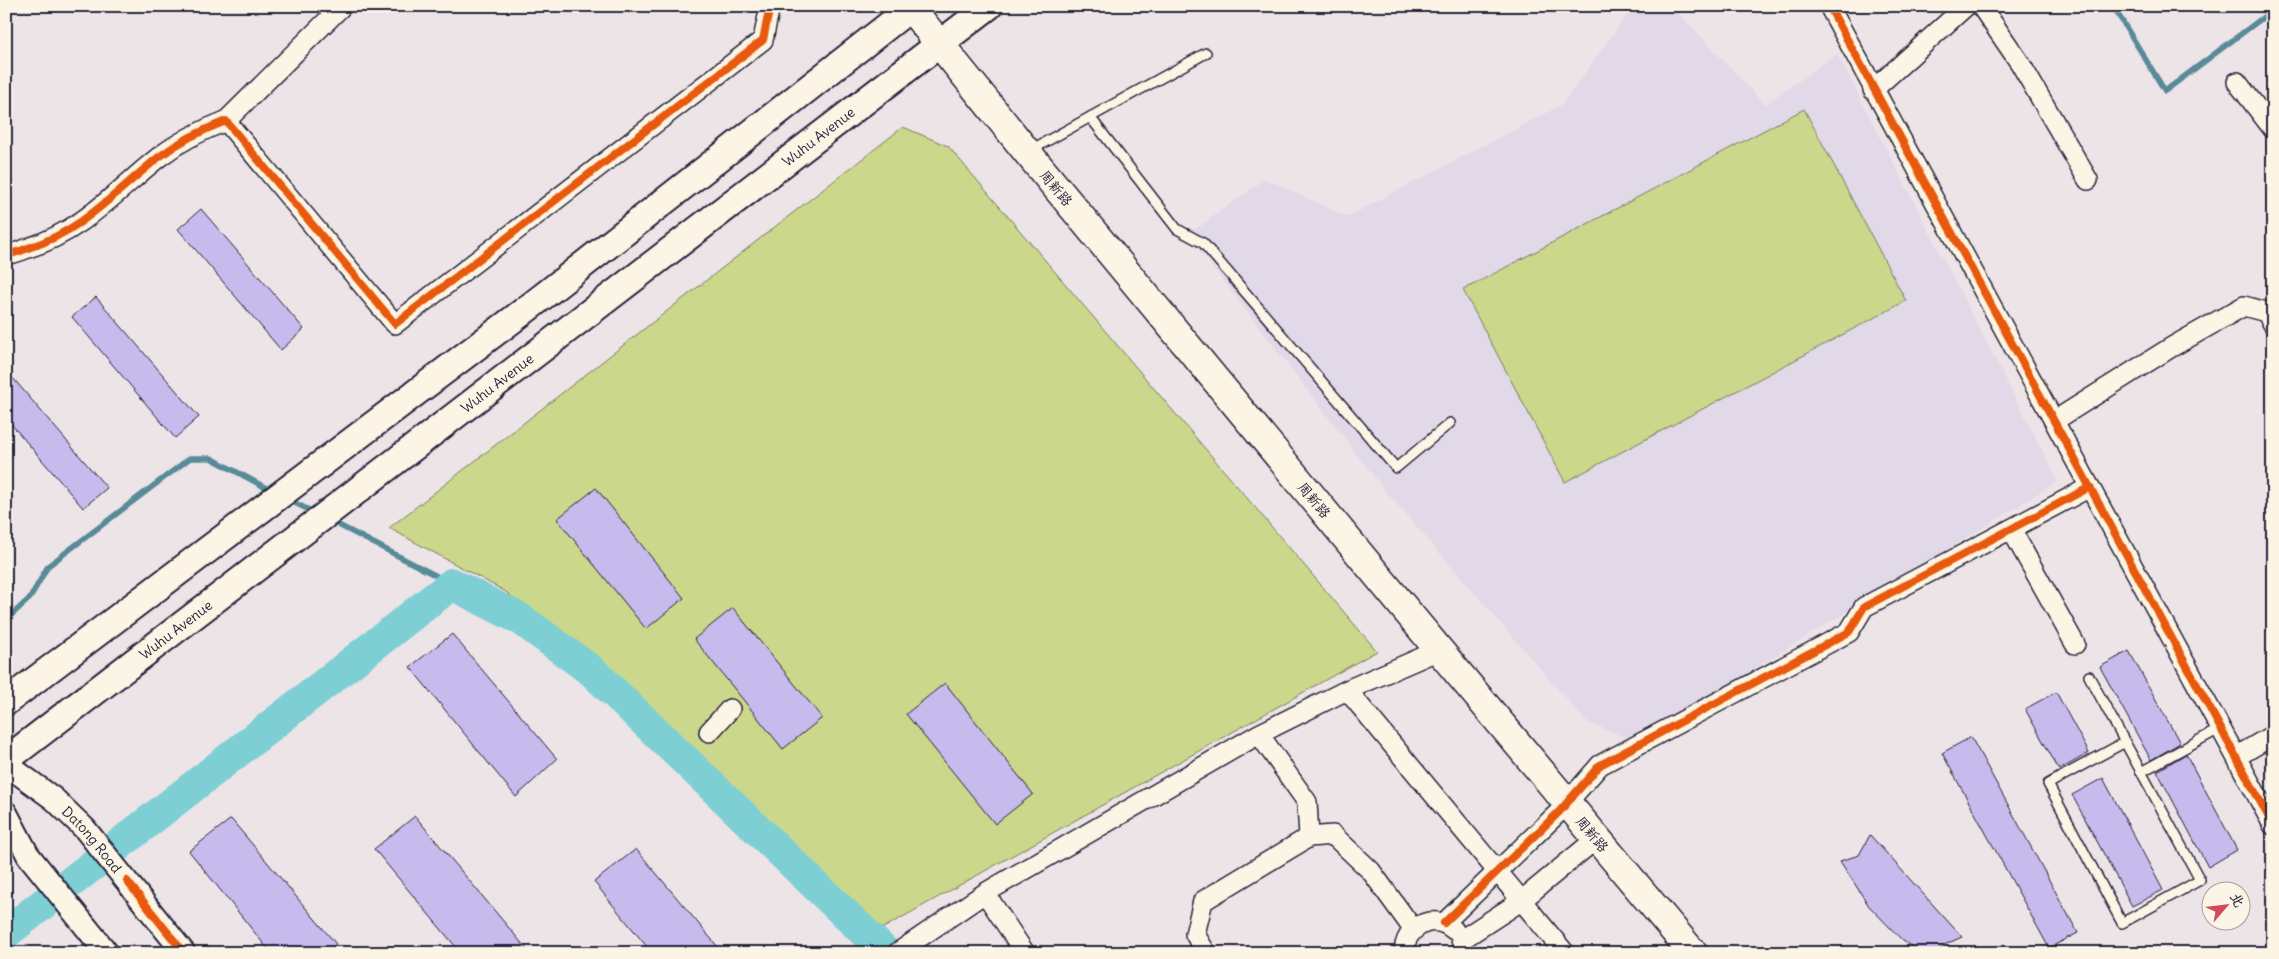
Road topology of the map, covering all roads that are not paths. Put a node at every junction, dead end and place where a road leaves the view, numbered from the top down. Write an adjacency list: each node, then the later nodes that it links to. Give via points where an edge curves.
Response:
1 (342, 6): 13 (street)
2 (770, 6): 13 (street, via 763,40 395,324)
3 (988, 6): 8 (main road, Wuhu Avenue)
4 (1829, 6): 11 (street)
5 (1966, 6): 11 (street)
6 (1980, 6): 16 (street, via 2020,62)
7 (906, 8): 8 (main road); 27 (main road, via 532,305)
8 (935, 47): 15 (main road, 周新路); 24 (main road, 周新路); 35 (main road, Wuhu Avenue)
9 (1206, 53): 12 (lane)
10 (2237, 82): 14 (street)
11 (1873, 90): 19 (street)
12 (1090, 117): 15 (lane); 20 (lane, via 1177,228 1203,243 1396,468)
13 (226, 121): 17 (street, via 200,131 160,157 77,226 43,244)
14 (2273, 129)
15 (1027, 152): 24 (main road, 周新路)
16 (2088, 180)
17 (6, 254)
18 (2273, 324): 19 (street, via 2266,312 2244,306)
19 (2054, 421): 21 (street)
20 (1450, 423)
21 (2090, 487): 22 (street); 29 (street)
22 (2011, 529): 23 (street); 38 (street, via 1864,607 1848,632 1600,765)
23 (2075, 644)
24 (1435, 653): 26 (street); 38 (main road, 周新路)
25 (2089, 676): 33 (lane)
26 (1347, 690): 31 (street); 43 (street)
27 (6, 702)
28 (730, 709): 30 (street)
29 (2221, 728): 34 (street); 37 (lane)
30 (709, 732)
31 (1259, 734): 41 (street, via 1307,802); 44 (street)
32 (2273, 735): 34 (street)
33 (2125, 742): 37 (lane); 37 (lane, via 2048,784 2122,923 2200,880)
34 (2236, 757): 40 (street)
35 (6, 760)
36 (6, 764): 50 (street, Datong Road, via 54,799 85,829)
37 (2141, 772)
38 (1562, 807): 42 (main road, 周新路); 43 (street)
39 (6, 813): 49 (street, via 28,855)
40 (2273, 825)
41 (1309, 837): 47 (street, via 1333,835 1371,871); 53 (street, via 1203,901 1195,934)
42 (1592, 842): 45 (street); 56 (main road, 周新路); 57 (main road, 周新路)
43 (1496, 870): 45 (street); 46 (street)
44 (985, 893): 51 (street); 52 (street)
45 (1521, 900): 48 (street); 55 (street)
46 (1444, 923): 47 (street, via 1428,922); 48 (street, via 1457,932)
47 (1413, 929): 54 (street, via 1405,943)
48 (1462, 946)
49 (107, 953)
50 (184, 953)
51 (897, 953)
52 (1024, 953)
53 (1206, 953)
54 (1404, 953)
55 (1564, 953)
56 (1679, 953)
57 (1692, 953)

